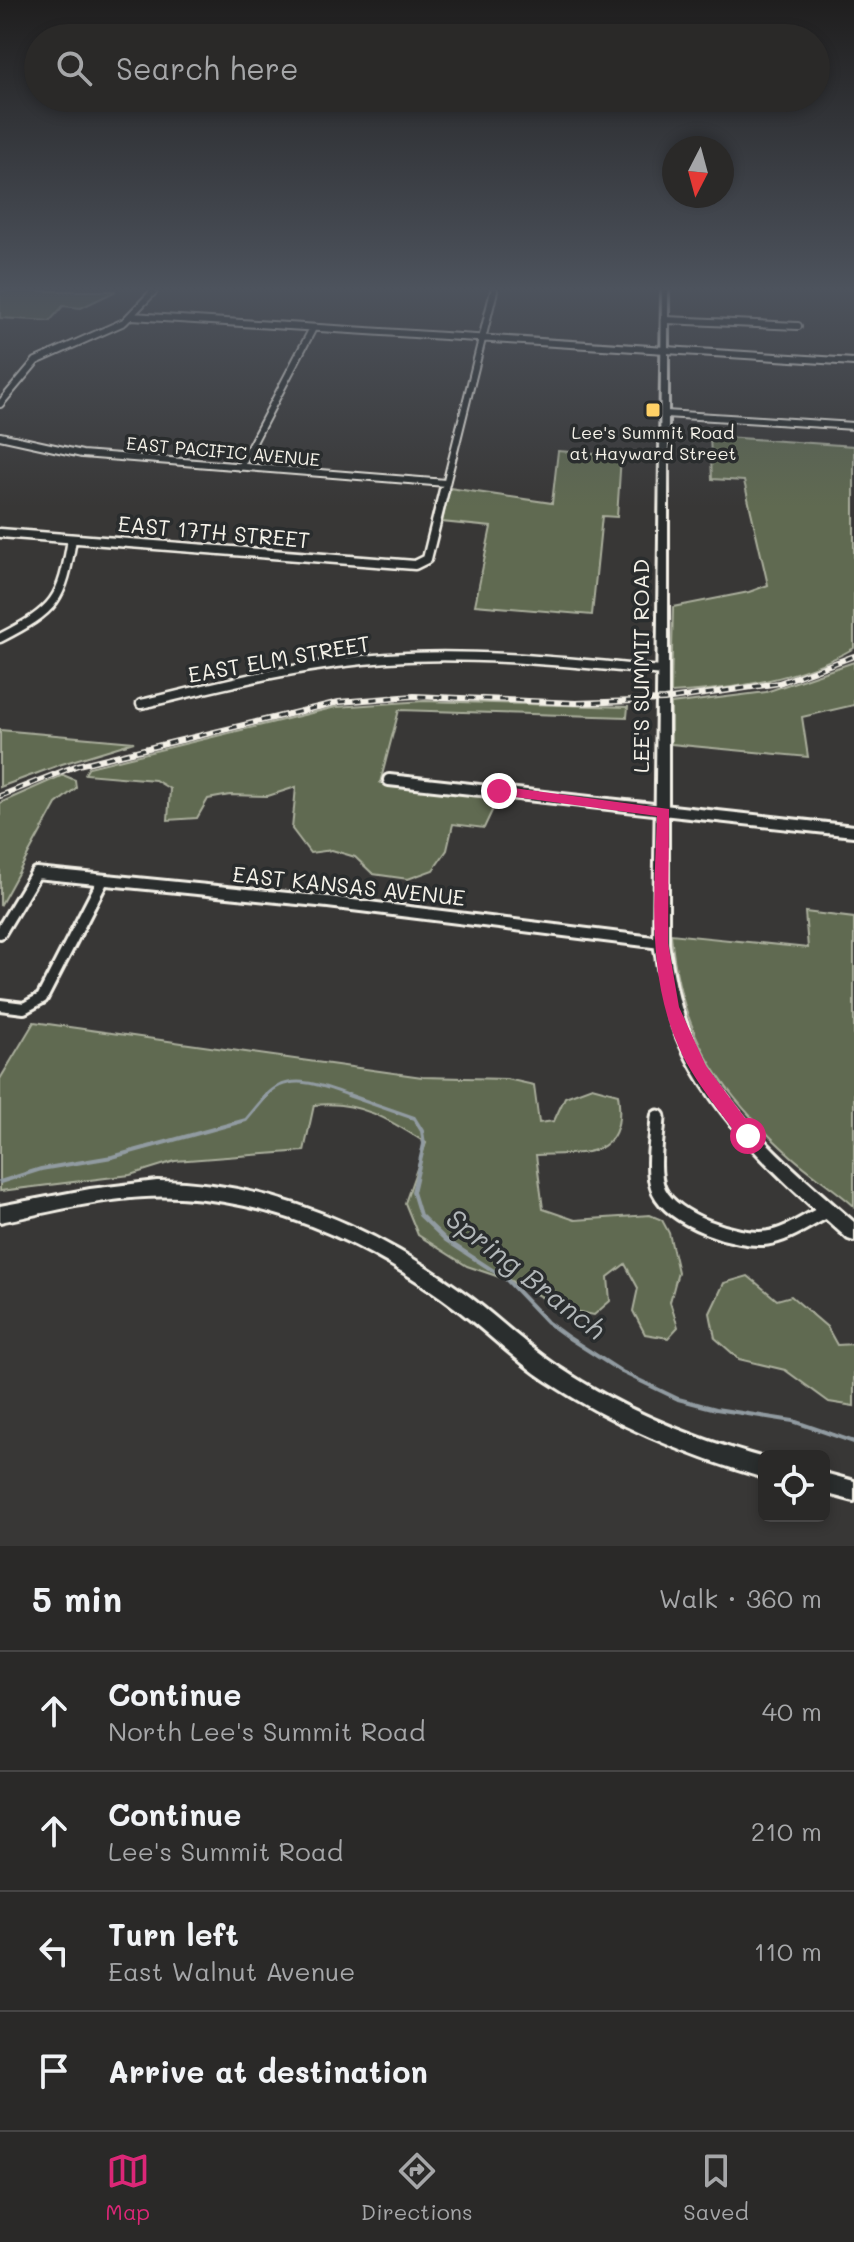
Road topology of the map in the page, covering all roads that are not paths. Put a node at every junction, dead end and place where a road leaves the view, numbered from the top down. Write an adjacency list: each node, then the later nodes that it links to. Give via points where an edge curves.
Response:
1 (34, 363): 5 (street)
2 (295, 363): 9 (street)
3 (475, 363): 10 (street)
4 (666, 363): 6 (main road, LEE'S SUMMIT ROAD)
5 (0, 404)
6 (665, 414): 7 (street); 14 (main road, LEE'S SUMMIT ROAD)
7 (854, 426)
8 (0, 436): 9 (street, EAST PACIFIC AVENUE, via 62,452)
9 (240, 467): 10 (street, EAST PACIFIC AVENUE)
10 (446, 483): 12 (street, EAST 17TH STREET, via 427,559 404,566)
11 (0, 533): 12 (street, EAST 17TH STREET)
12 (72, 539): 13 (street, via 58,601 38,619)
13 (0, 638)
14 (663, 671): 15 (street, EAST ELM STREET, via 491,656 386,658 279,673); 17 (main road, LEE'S SUMMIT ROAD)
15 (141, 704)
16 (389, 780): 17 (street)
17 (664, 812): 18 (street); 21 (main road, LEE'S SUMMIT ROAD)
18 (854, 831)
19 (103, 880): 20 (street, EAST KANSAS AVENUE, via 32,875); 21 (street, EAST KANSAS AVENUE); 22 (street, via 42,998 24,1008)
20 (0, 933)
21 (661, 943): 24 (main road, LEE'S SUMMIT ROAD, via 671,1007 706,1081 748,1136)
22 (0, 1005)
23 (658, 1117): 24 (street, via 658,1188 684,1216 705,1227 766,1238)
24 (829, 1210): 26 (main road, LEE'S SUMMIT ROAD)
25 (0, 1214): 27 (main road, via 127,1190 180,1189 291,1207 398,1257 589,1397 651,1430)
26 (854, 1233)
27 (758, 1466)
28 (830, 1485): 29 (main road)
29 (854, 1491)

